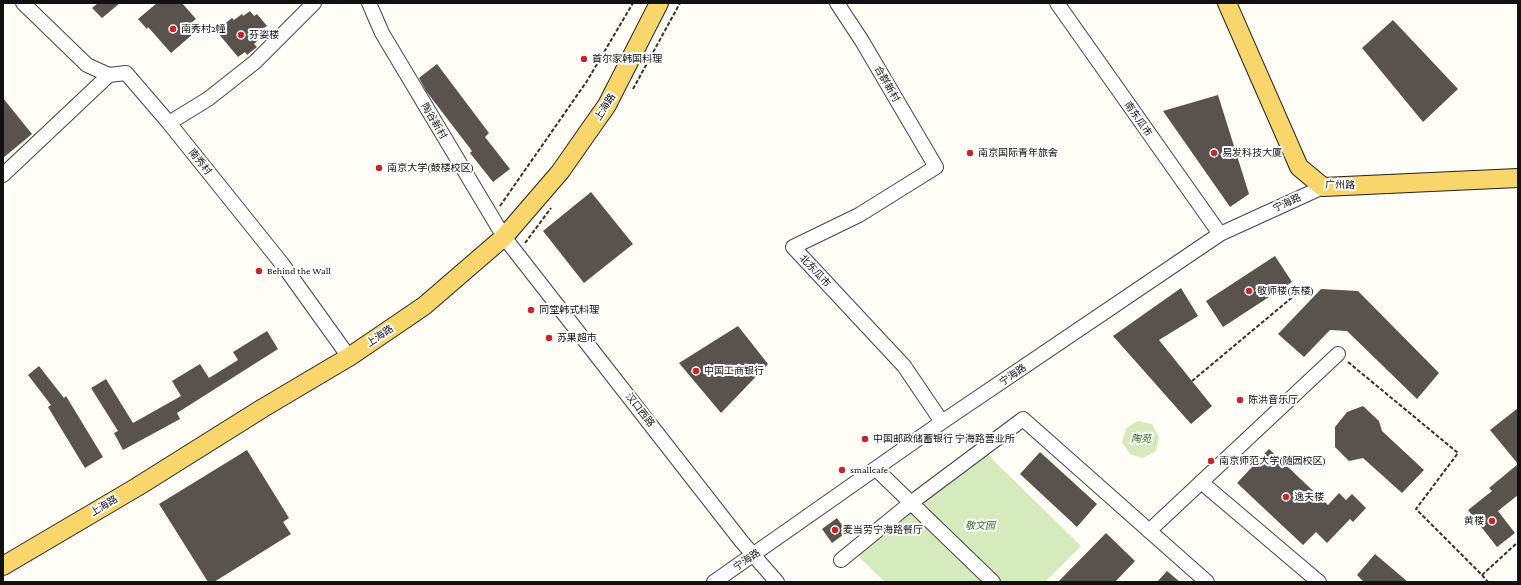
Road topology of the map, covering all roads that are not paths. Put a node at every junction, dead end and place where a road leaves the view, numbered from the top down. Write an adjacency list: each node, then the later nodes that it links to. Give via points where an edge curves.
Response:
1 (23, 3): 8 (street, 南秀村, via 87,65)
2 (314, 3): 9 (street, via 255,62 208,99)
3 (369, 3): 15 (street, 陶谷新村, via 382,34)
4 (659, 3): 15 (main road, 上海路, via 607,105 560,172)
5 (837, 3): 10 (street, 合群新村)
6 (1057, 3): 14 (street, 南东瓜市)
7 (1227, 3): 13 (main road, 广州路, via 1299,166)
8 (110, 75): 9 (street, 南秀村, via 126,73); 11 (street)
9 (169, 123): 17 (street, 南秀村, via 283,265)
10 (936, 166): 18 (street, 北东瓜市, via 859,216 793,247 904,366)
11 (3, 175)
12 (1518, 178): 13 (main road, 广州路)
13 (1323, 187): 14 (street, 宁海路)
14 (1220, 234): 18 (street, 宁海路)
15 (504, 237): 17 (main road, 上海路, via 424,306); 23 (street, 汉口西路, via 742,542)
16 (1338, 354): 20 (street)
17 (349, 357): 25 (main road, 上海路)
18 (942, 422): 19 (street, 宁海路)
19 (876, 469): 21 (street); 23 (street, 宁海路)
20 (1201, 482): 22 (street); 30 (street)
21 (912, 502): 22 (street, via 1024,419); 24 (street); 28 (street)
22 (1149, 531): 29 (street)
23 (755, 555): 26 (street, 宁海路); 27 (street, 汉口西路)
24 (841, 560)
25 (3, 566)
26 (714, 582)
27 (777, 582)
28 (993, 582)
29 (1207, 582)
30 (1319, 582)

